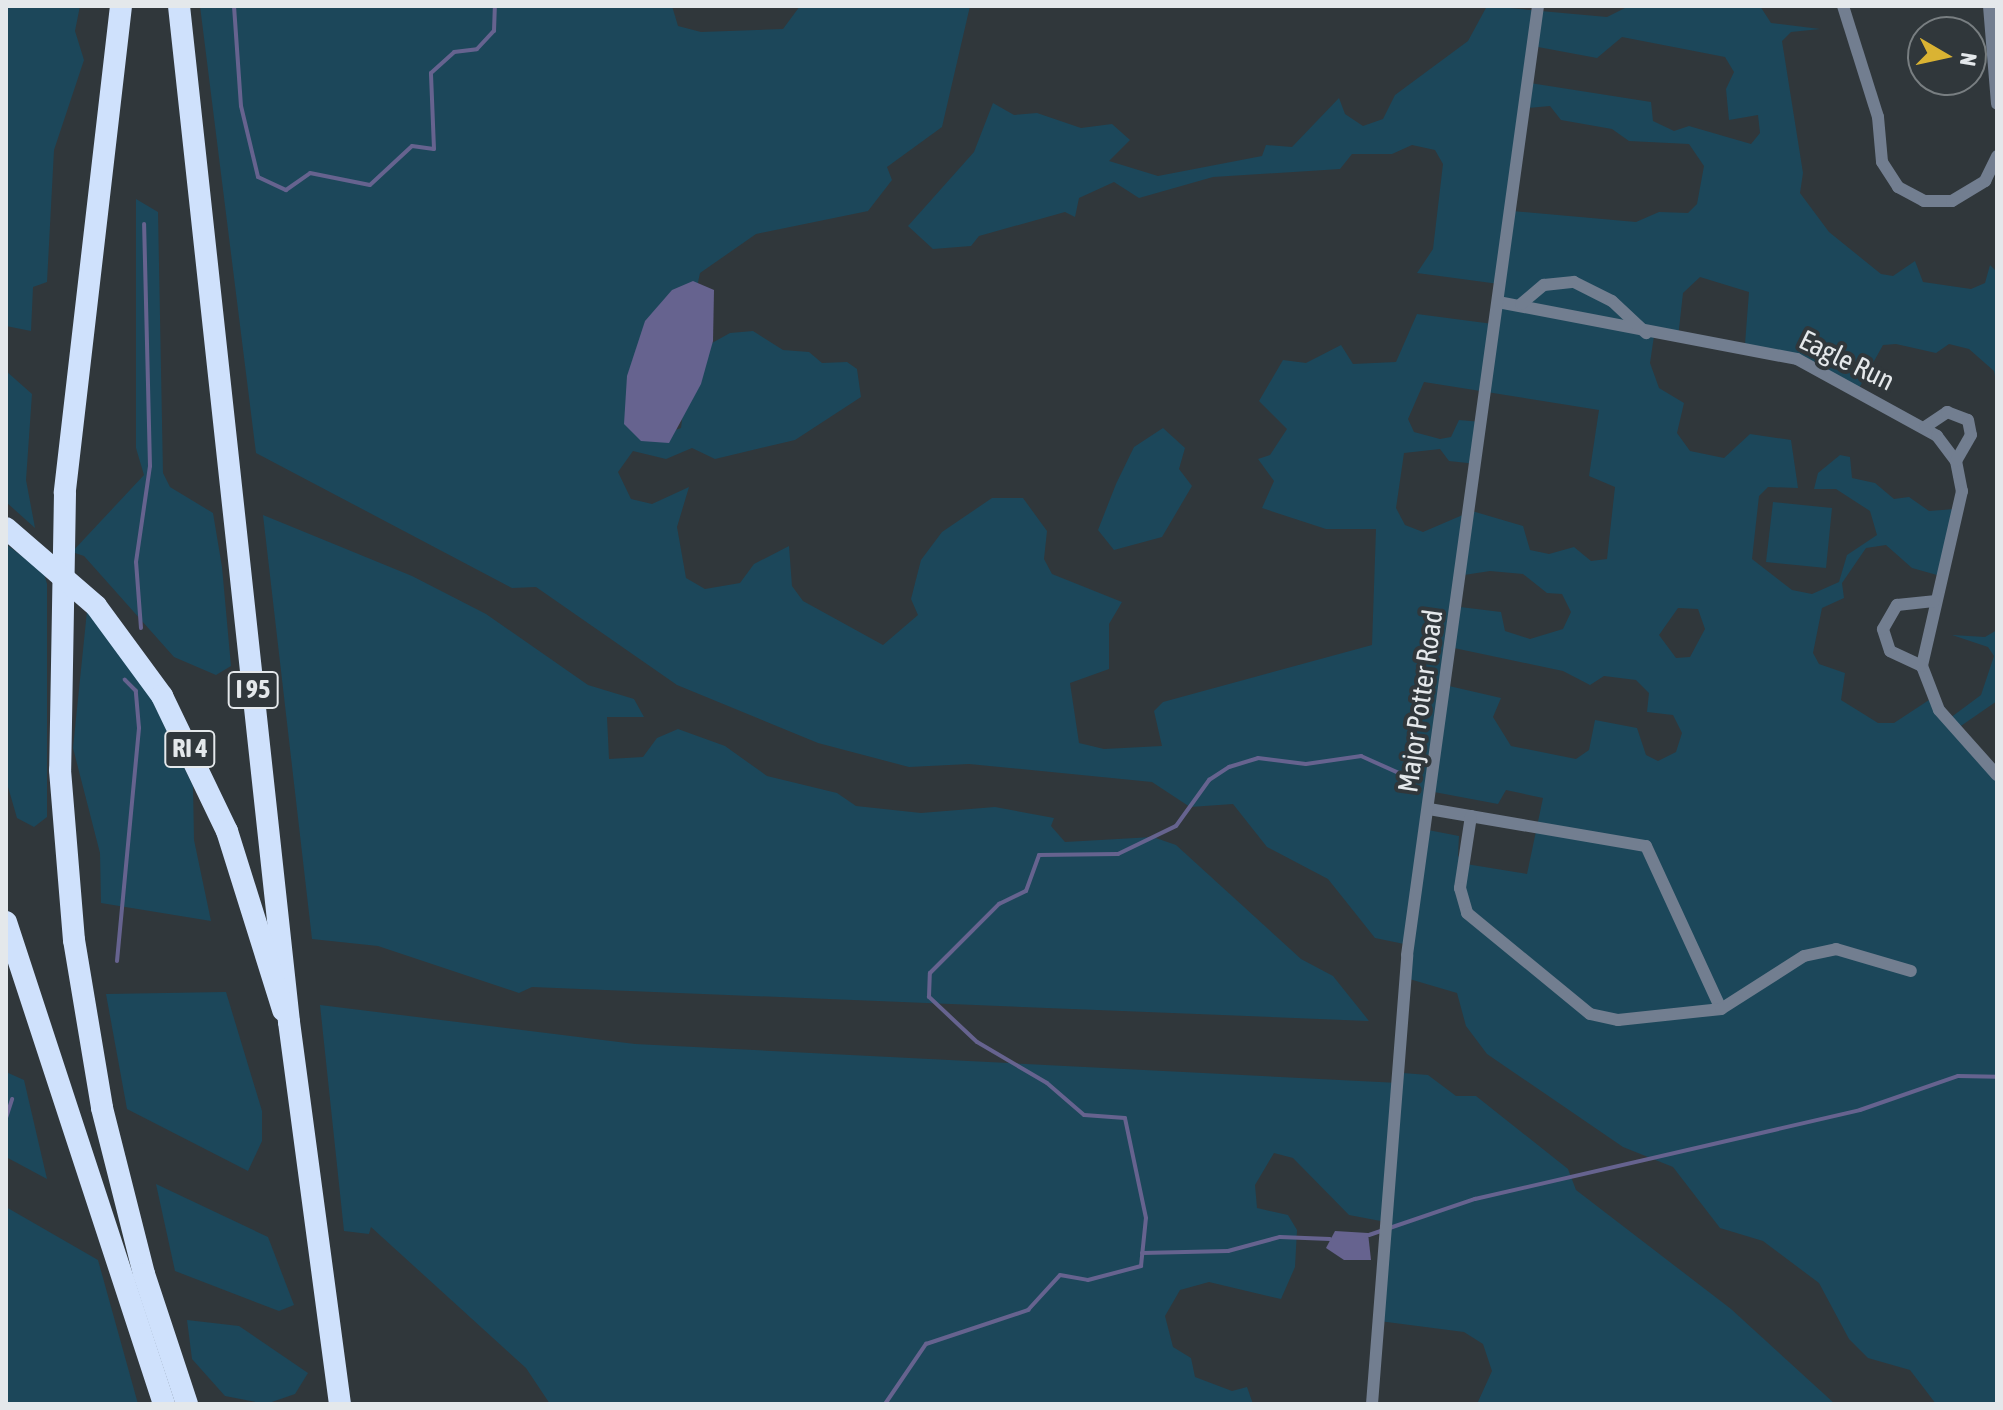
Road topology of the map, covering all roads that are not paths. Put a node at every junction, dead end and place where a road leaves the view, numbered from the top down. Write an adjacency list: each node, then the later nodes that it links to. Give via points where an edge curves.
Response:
1 (121, 6): 26 (highway, via 63,522 58,603 62,813 86,1025 132,1233)
2 (179, 6): 24 (highway, I 95)
3 (1538, 6): 8 (street, Major Potter Road)
4 (1843, 6): 7 (street, via 1878,117 1882,162 1898,187 1924,201 1952,201 1985,181)
5 (1989, 6): 6 (street)
6 (1997, 104)
7 (1997, 156)
8 (1498, 302): 9 (street, Eagle Run); 17 (street, Major Potter Road)
9 (1521, 304): 10 (street, Eagle Run); 10 (street, via 1544,285 1574,282 1612,301)
10 (1649, 335): 11 (street, Eagle Run, via 1797,359)
11 (1925, 427): 12 (street, Eagle Run); 12 (street, via 1947,412 1968,420 1971,435)
12 (1956, 461): 14 (street, via 1961,507)
13 (6, 528): 24 (highway, RI 4, via 96,606 162,696 227,831)
14 (1934, 601): 15 (street); 15 (street, via 1897,605 1883,629 1890,651)
15 (1922, 666): 16 (street, via 1939,710)
16 (1997, 775)
17 (1429, 809): 18 (street); 28 (street, Major Potter Road, via 1407,955)
18 (1471, 816): 23 (street, via 1646,846); 23 (street, via 1460,888 1467,913 1535,972 1590,1014 1618,1020)
19 (6, 922): 21 (highway)
20 (6, 933): 21 (highway)
21 (22, 969): 25 (highway)
22 (1911, 971): 23 (street, via 1836,949 1804,956)
23 (1721, 1009)
24 (289, 1022): 27 (highway, I 95)
25 (164, 1404)
26 (187, 1404)
27 (340, 1404)
28 (1372, 1404)

